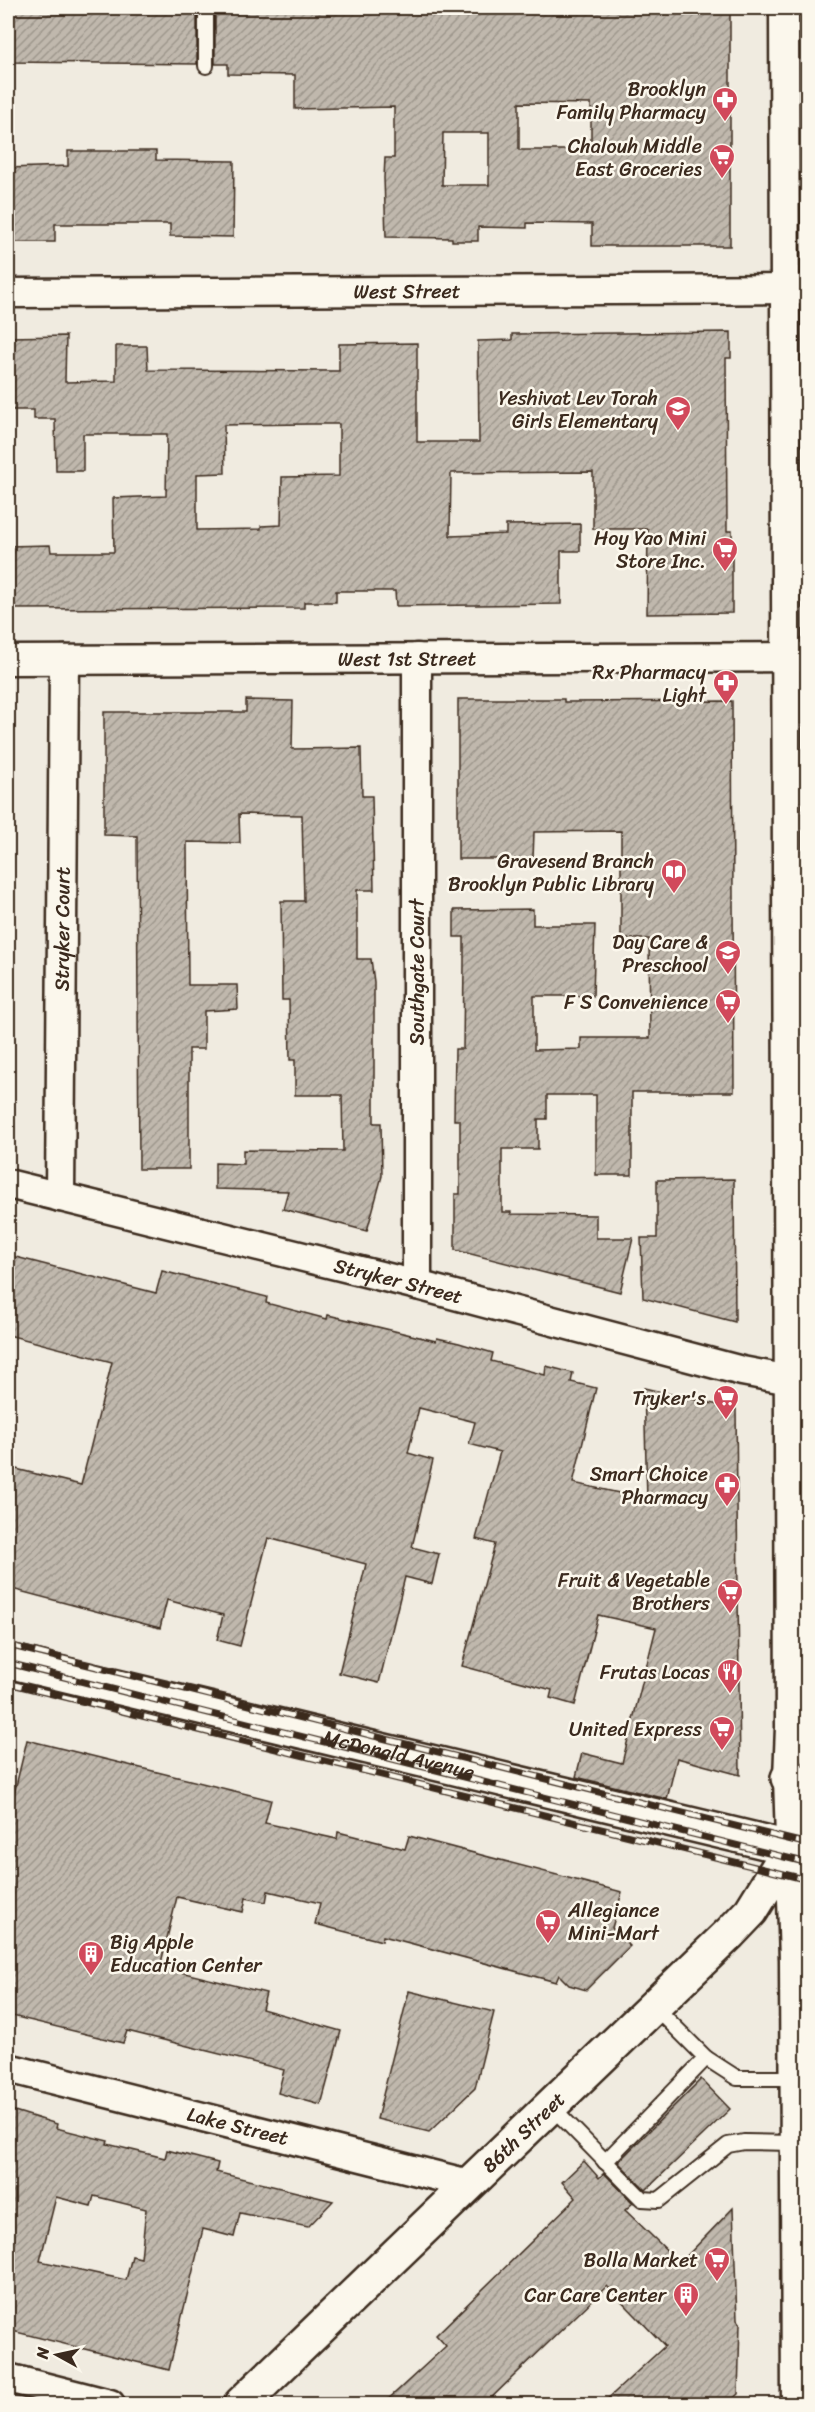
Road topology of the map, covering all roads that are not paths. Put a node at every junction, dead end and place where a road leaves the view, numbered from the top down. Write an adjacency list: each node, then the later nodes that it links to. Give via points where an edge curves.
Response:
1 (206, 8): 3 (lane)
2 (784, 8): 4 (street)
3 (206, 66)
4 (796, 289): 5 (street, West Street); 7 (street)
5 (8, 293)
6 (417, 658): 7 (street, West 1st Street); 9 (street, West 1st Street); 13 (street, Southgate Court)
7 (797, 658): 10 (street)
8 (8, 660): 9 (street, West 1st Street)
9 (64, 660): 12 (street, Stryker Court)
10 (798, 1024): 14 (street)
11 (8, 1184): 12 (street, Stryker Street)
12 (60, 1197): 13 (street, Stryker Street)
13 (417, 1285): 14 (street, Stryker Street)
14 (798, 1382): 16 (street)
15 (8, 1661): 17 (main road, McDonald Avenue)
16 (798, 1781): 17 (street)
17 (802, 1849): 18 (main road, 86th Street, via 751,1911); 21 (street)
18 (654, 2006): 19 (lane); 22 (main road, 86th Street)
19 (706, 2058): 21 (lane, via 737,2078); 24 (lane)
20 (8, 2068): 25 (street, Lake Street)
21 (795, 2078): 23 (street)
22 (551, 2106): 24 (lane); 25 (main road, 86th Street)
23 (794, 2143): 24 (lane, via 728,2145 659,2200 642,2199); 29 (street)
24 (605, 2162)
25 (469, 2184): 28 (main road, 86th Street)
26 (8, 2378): 27 (street)
27 (110, 2404)
28 (241, 2404)
29 (796, 2404)

